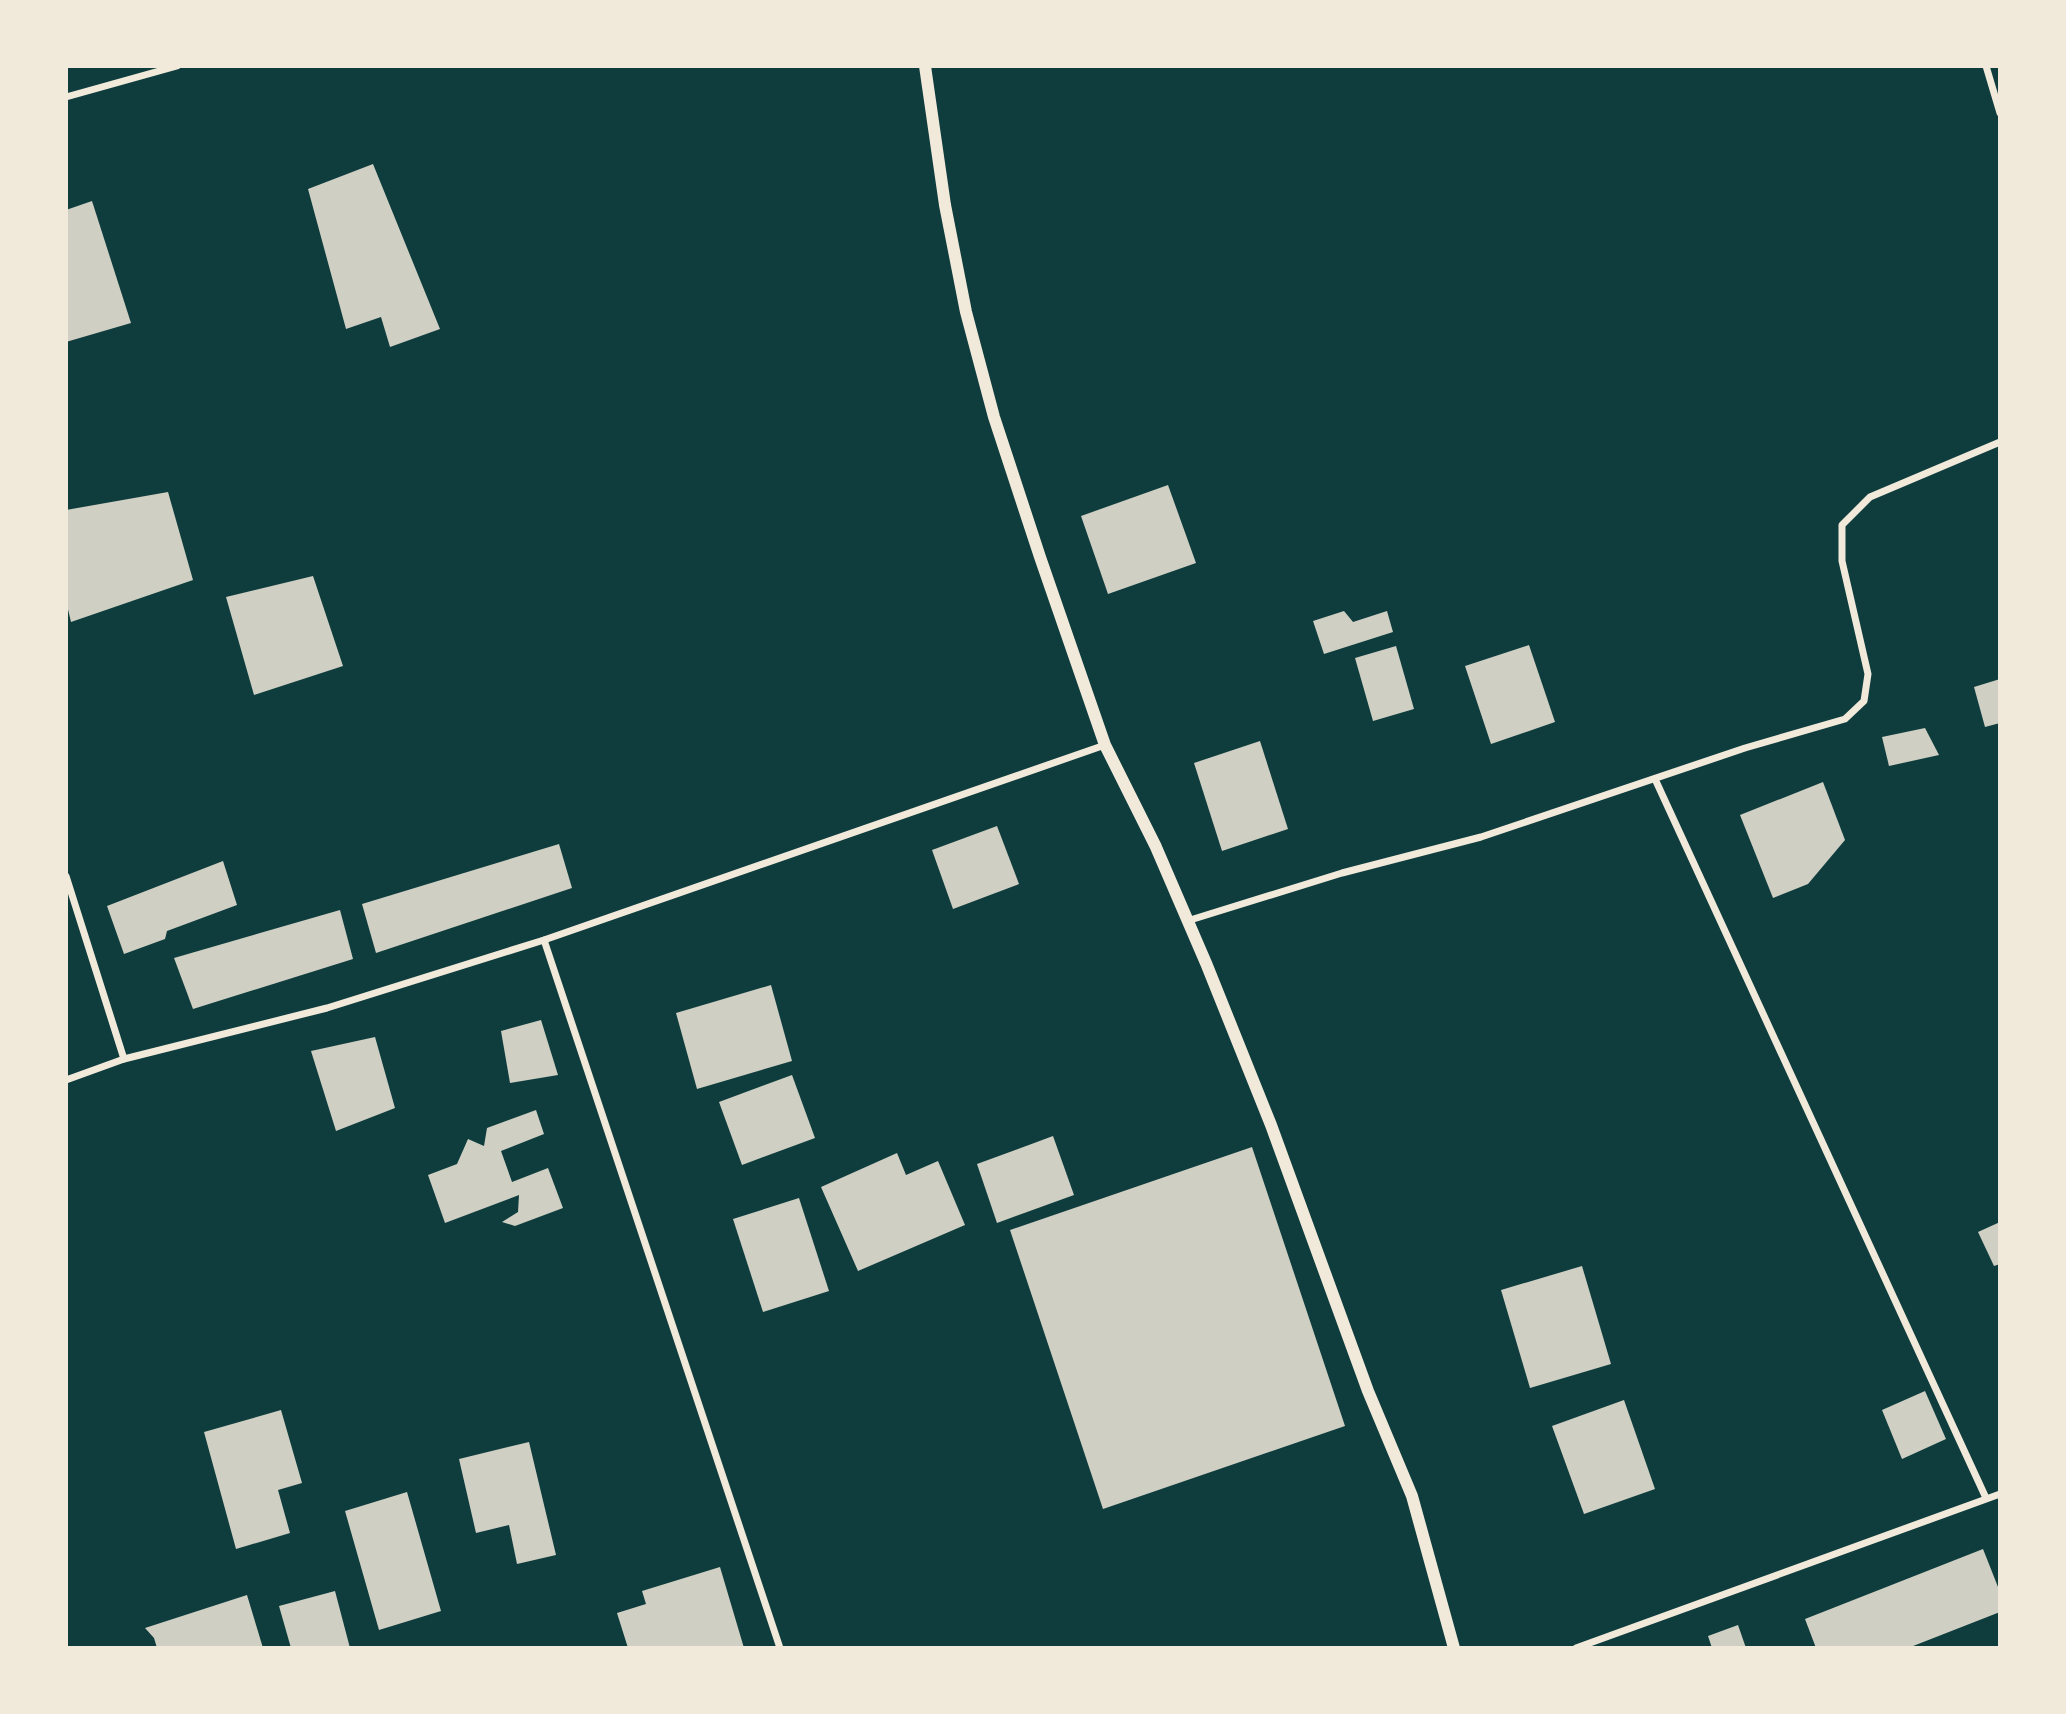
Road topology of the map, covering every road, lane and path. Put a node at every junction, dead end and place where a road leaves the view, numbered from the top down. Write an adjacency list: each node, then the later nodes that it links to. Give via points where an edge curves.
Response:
1 (177, 66): 4 (street)
2 (925, 66): 7 (street, via 944,205 990,404)
3 (1986, 66): 5 (street)
4 (66, 97)
5 (2000, 113)
6 (2000, 442): 8 (street, via 1870,497 1842,525 1842,561 1868,674 1864,701 1845,719)
7 (1105, 745): 10 (street); 11 (street)
8 (1655, 779): 10 (street, via 1480,837); 15 (street)
9 (66, 876): 12 (street)
10 (1187, 921): 17 (street, via 1271,1125 1368,1391 1412,1496)
11 (544, 940): 12 (street, via 327,1008); 16 (street)
12 (124, 1059): 13 (street)
13 (66, 1080)
14 (2000, 1494): 15 (street)
15 (1986, 1497): 18 (street)
16 (780, 1647)
17 (1454, 1647)
18 (1576, 1647)

